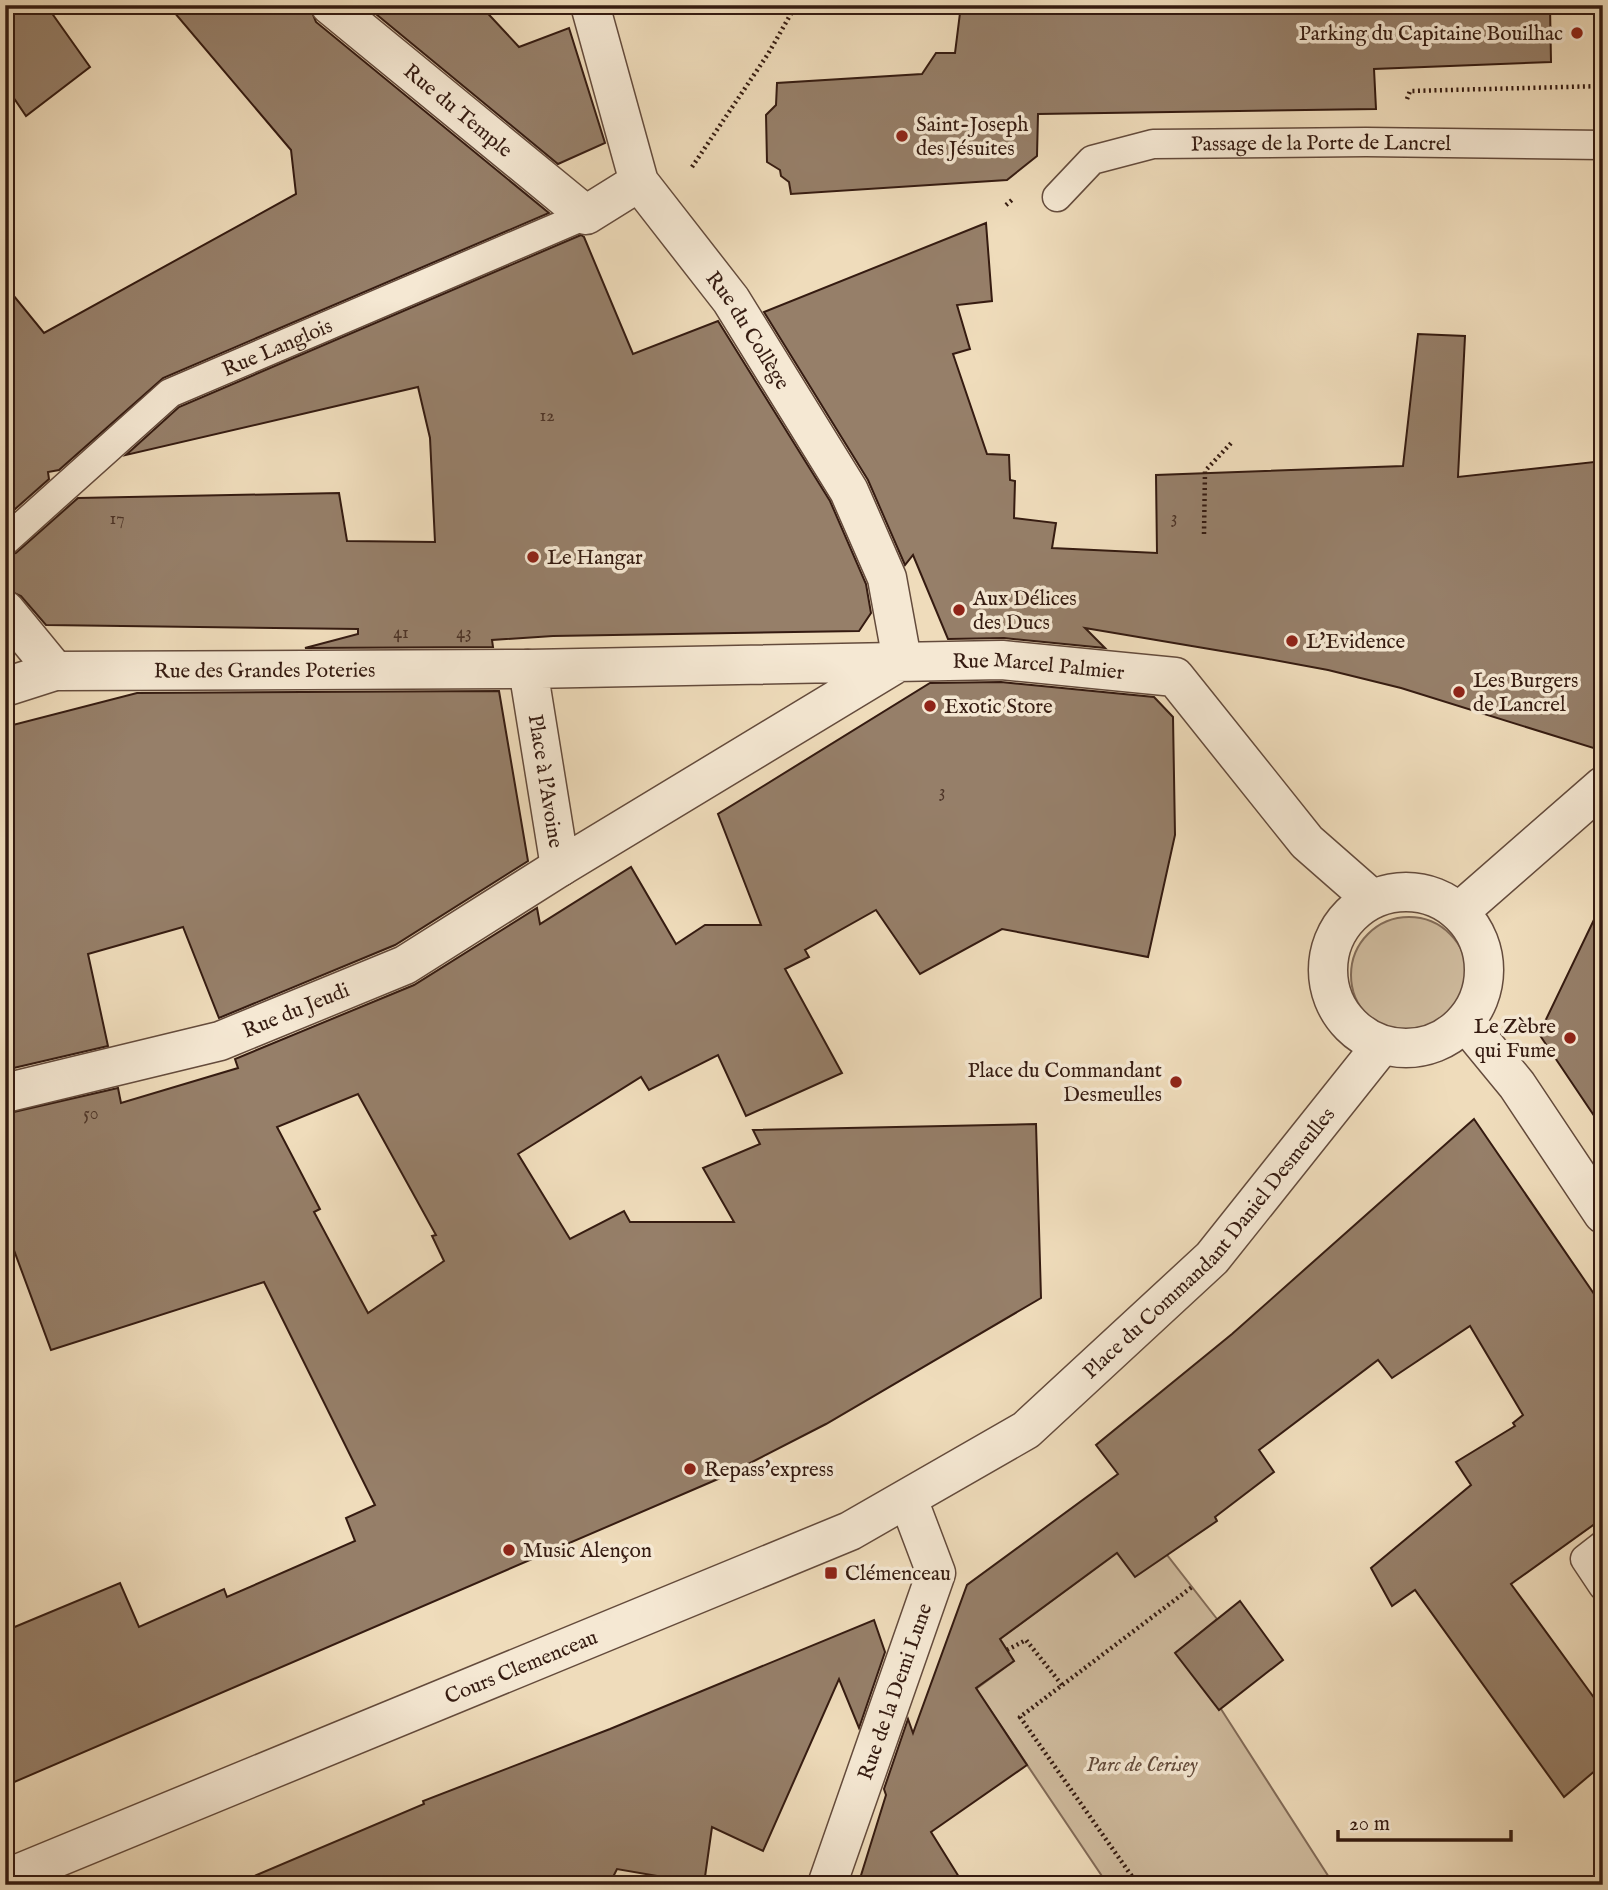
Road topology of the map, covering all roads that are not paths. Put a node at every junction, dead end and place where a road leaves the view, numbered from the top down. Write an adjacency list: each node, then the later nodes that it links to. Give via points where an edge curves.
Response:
1 (330, 5): 6 (street, Rue du Temple)
2 (590, 5): 4 (street, Rue du Collège)
3 (1603, 145): 5 (lane, Passage de la Porte de Lancrel, via 1153,144 1092,160)
4 (639, 182): 6 (street); 9 (street, Rue du Collège, via 731,300 849,491 887,578)
5 (1057, 197)
6 (586, 215): 7 (lane, Rue Langlois, via 170,393)
7 (5, 541)
8 (5, 610): 11 (street)
9 (902, 660): 10 (street); 14 (street, Place à l'Avoine); 15 (street, Rue Marcel Palmier, via 1002,660 1175,677 1307,842)
10 (528, 669): 11 (street, Rue des Grandes Poteries); 14 (street, Place à l'Avoine)
11 (55, 671): 12 (street, Rue des Grandes Poteries)
12 (5, 687)
13 (1603, 786): 16 (street)
14 (560, 867): 19 (street, Rue du Jeudi, via 405,965 220,1041)
15 (1372, 899): 16 (street, via 1403,891 1433,895); 18 (street, via 1348,917 1332,944 1327,968 1333,1001 1354,1030)
16 (1460, 911): 17 (street, via 1478,936 1486,965 1481,996)
17 (1466, 1023): 18 (street, via 1441,1041 1411,1050); 20 (street, via 1517,1085)
18 (1381, 1046): 21 (street, Place du Commandant Daniel Desmeulles, via 1212,1258)
19 (5, 1093)
20 (1603, 1214)
21 (1026, 1430): 22 (street, Cours Clemenceau)
22 (908, 1499): 25 (street, Cours Clemenceau, via 850,1531); 26 (street, Rue de la Demi Lune, via 936,1573)
23 (1603, 1545): 24 (lane, via 1585,1559)
24 (1603, 1586)
25 (25, 1876)
26 (827, 1885)

